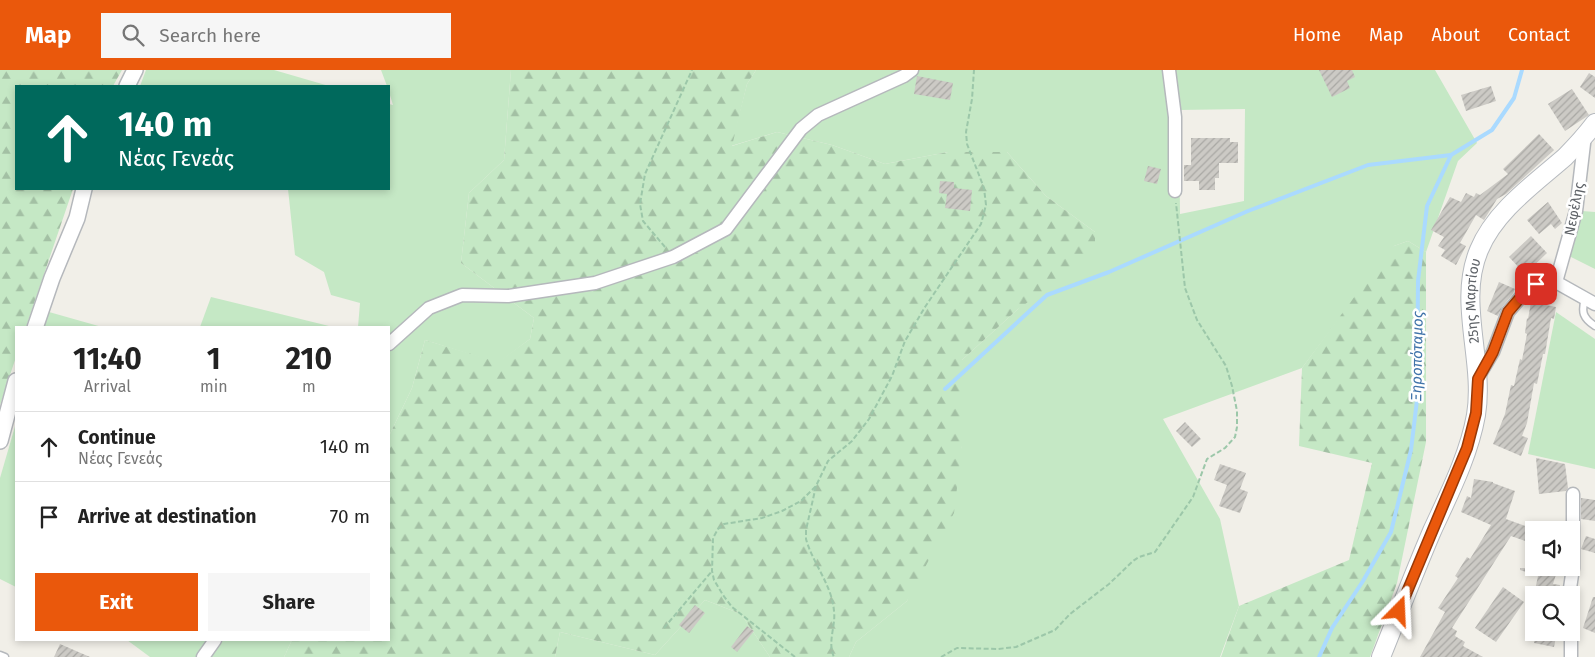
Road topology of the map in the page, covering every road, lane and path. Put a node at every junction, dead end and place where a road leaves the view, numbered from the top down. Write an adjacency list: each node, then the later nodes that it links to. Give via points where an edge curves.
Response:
1 (135, 70): 6 (street)
2 (692, 70): 10 (path, via 645,174 640,204 643,220)
3 (912, 70): 10 (street, via 818,115 801,129 726,229)
4 (974, 70): 19 (path, via 966,132 984,188 986,205 981,224 925,306 869,419 852,441 828,461)
5 (1168, 70): 9 (street, via 1175,117)
6 (128, 85)
7 (1590, 129): 11 (street, Νεφέλης, via 1576,211); 16 (main road, 25ης Μαρτίου, via 1566,156 1520,196 1491,228 1479,250 1471,279)
8 (84, 190): 13 (street, via 77,218)
9 (1175, 191): 31 (path, via 1185,288 1196,320 1226,366 1237,411 1235,437 1207,459 1193,497 1155,552 1139,557 1055,630 1016,647 958,648)
10 (673, 257): 15 (street, via 595,283 508,296 462,295 429,308)
11 (1556, 282): 12 (street); 16 (street, via 1546,279 1526,291 1516,302 1508,312 1493,352)
12 (1590, 301): 14 (lane, via 1582,310 1584,317)
13 (36, 326)
14 (1595, 326)
15 (390, 343)
16 (1478, 379): 32 (main road, 25ης Μαρτίου, via 1476,413 1467,448)
17 (15, 385): 18 (street)
18 (0, 441)
19 (816, 486): 21 (path, via 801,501 782,511 724,524 714,538); 30 (path, via 806,539 832,598 835,612)
20 (1573, 494): 22 (street)
21 (712, 571): 23 (path); 29 (path, via 718,587 732,607)
22 (1570, 586)
23 (664, 628)
24 (214, 641): 28 (street)
25 (1571, 641): 33 (street)
26 (0, 655): 27 (lane)
27 (5, 657)
28 (203, 657)
29 (796, 657)
30 (834, 657)
31 (941, 657)
32 (1381, 657)
33 (1571, 657)

